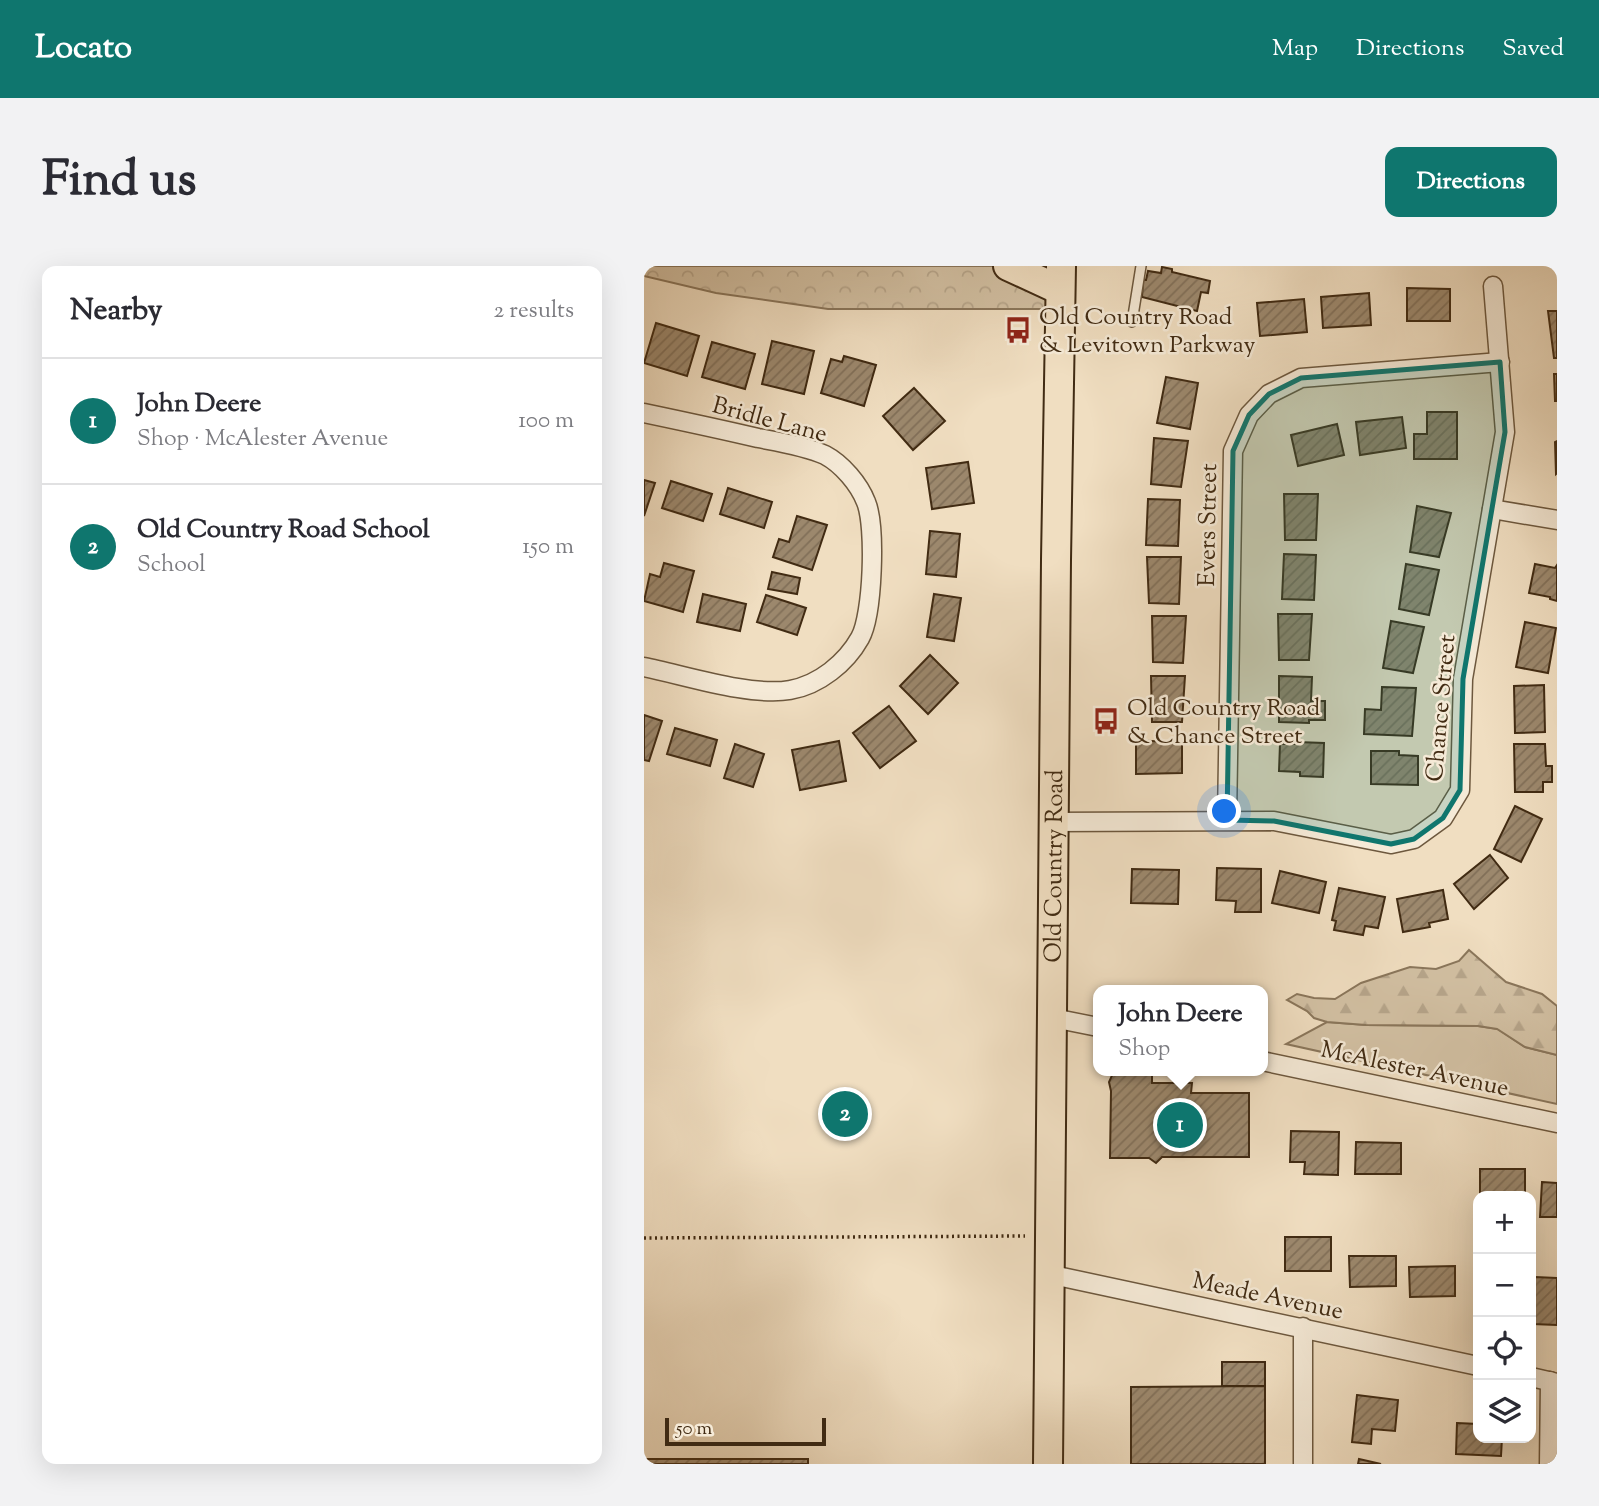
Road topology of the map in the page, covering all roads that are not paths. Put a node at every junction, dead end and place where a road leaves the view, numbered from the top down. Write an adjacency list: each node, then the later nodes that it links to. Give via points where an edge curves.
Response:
1 (1008, 266): 3 (main road)
2 (1141, 266): 5 (lane)
3 (1061, 278): 12 (main road, Old Country Road)
4 (1493, 286): 6 (street, Chance Street)
5 (1132, 322)
6 (1500, 362): 8 (street, Chance Street, via 1505,432); 11 (street, Evers Street, via 1301,378 1269,394 1249,415 1233,451)
7 (644, 413): 10 (street, Bridle Lane, via 825,456 853,478 867,502 871,579 860,638 836,668 817,680 790,690 759,690)
8 (1492, 509): 9 (street); 11 (street, Chance Street, via 1463,679 1460,789 1443,818 1414,839 1391,844 1274,821)
9 (1557, 520)
10 (644, 667)
11 (1227, 820): 12 (street, Chance Street)
12 (1053, 822): 13 (main road, Old Country Road)
13 (1053, 1018): 14 (street); 17 (main road, Old Country Road)
14 (1093, 1026)
15 (1268, 1062): 16 (street, McAlester Avenue)
16 (1557, 1123)
17 (1048, 1274): 18 (street, Meade Avenue); 21 (main road, Old Country Road)
18 (1303, 1327): 19 (street, Meade Avenue); 22 (street)
19 (1473, 1365)
20 (1553, 1382): 23 (street)
21 (1048, 1464)
22 (1303, 1464)
23 (1549, 1464)

